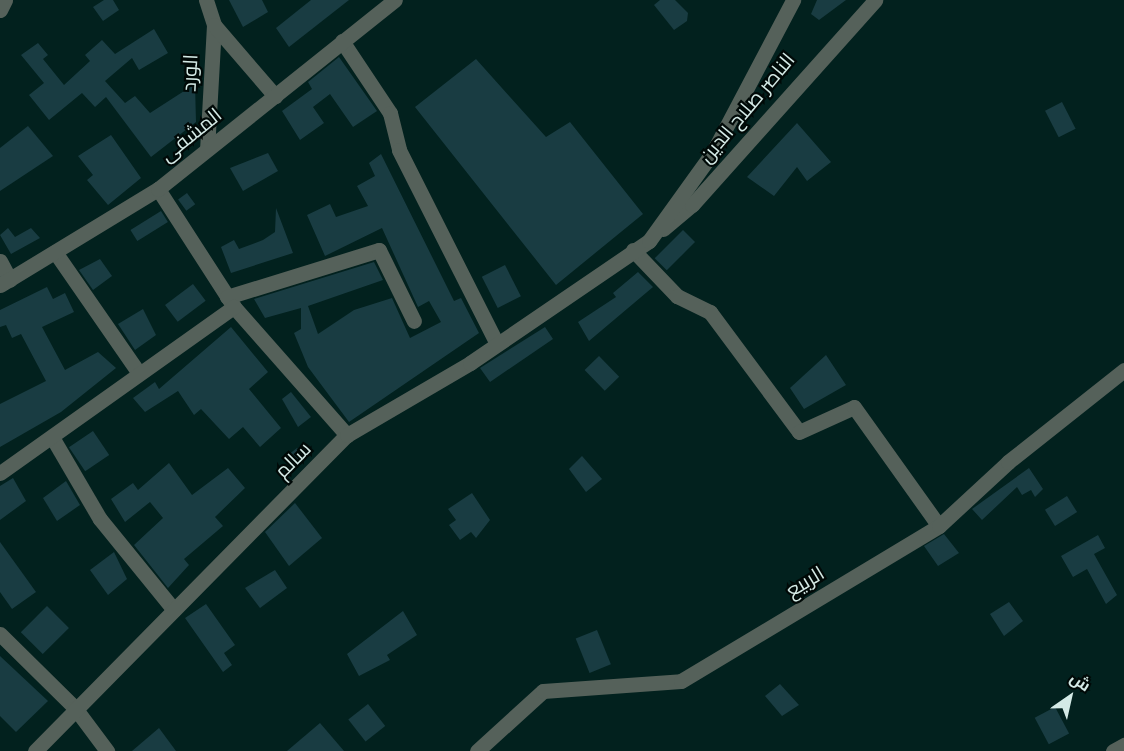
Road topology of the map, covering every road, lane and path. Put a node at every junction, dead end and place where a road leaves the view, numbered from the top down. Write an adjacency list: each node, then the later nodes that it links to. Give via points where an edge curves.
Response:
1 (5, 0): 6 (street)
2 (206, 0): 7 (street, الورد)
3 (395, 0): 8 (street, المشفى)
4 (793, 0): 12 (street, via 713,152)
5 (874, 0): 12 (street, الناصر صلاح الدين, via 692,205)
6 (0, 10)
7 (214, 25): 9 (street); 10 (street, الورد)
8 (342, 41): 9 (street, المشفى); 19 (street, via 390,112 399,150)
9 (275, 96): 10 (street, المشفى)
10 (207, 149): 11 (street, المشفى)
11 (158, 189): 13 (street, المشفى); 17 (street)
12 (649, 241): 14 (street, سالم)
13 (56, 252): 16 (street, المشفى); 21 (street)
14 (630, 253): 19 (street, سالم); 25 (street, via 677,296 710,312 799,432 854,407)
15 (0, 261): 16 (street)
16 (5, 282)
17 (230, 302): 18 (street, via 379,250); 21 (street); 22 (street)
18 (414, 321)
19 (497, 344): 22 (street, سالم)
20 (1124, 370): 25 (street, الربيع, via 1008,462)
21 (138, 372): 23 (street)
22 (347, 435): 26 (street, سالم)
23 (52, 437): 24 (street); 26 (street, via 100,519)
24 (0, 473)
25 (939, 526): 32 (street, الربيع, via 681,681 543,691)
26 (174, 610): 28 (street, سالم)
27 (0, 634): 28 (street)
28 (75, 708): 30 (street, سالم); 31 (street)
29 (1124, 745): 33 (street)
30 (35, 751)
31 (107, 751)
32 (477, 751)
33 (1113, 751)

